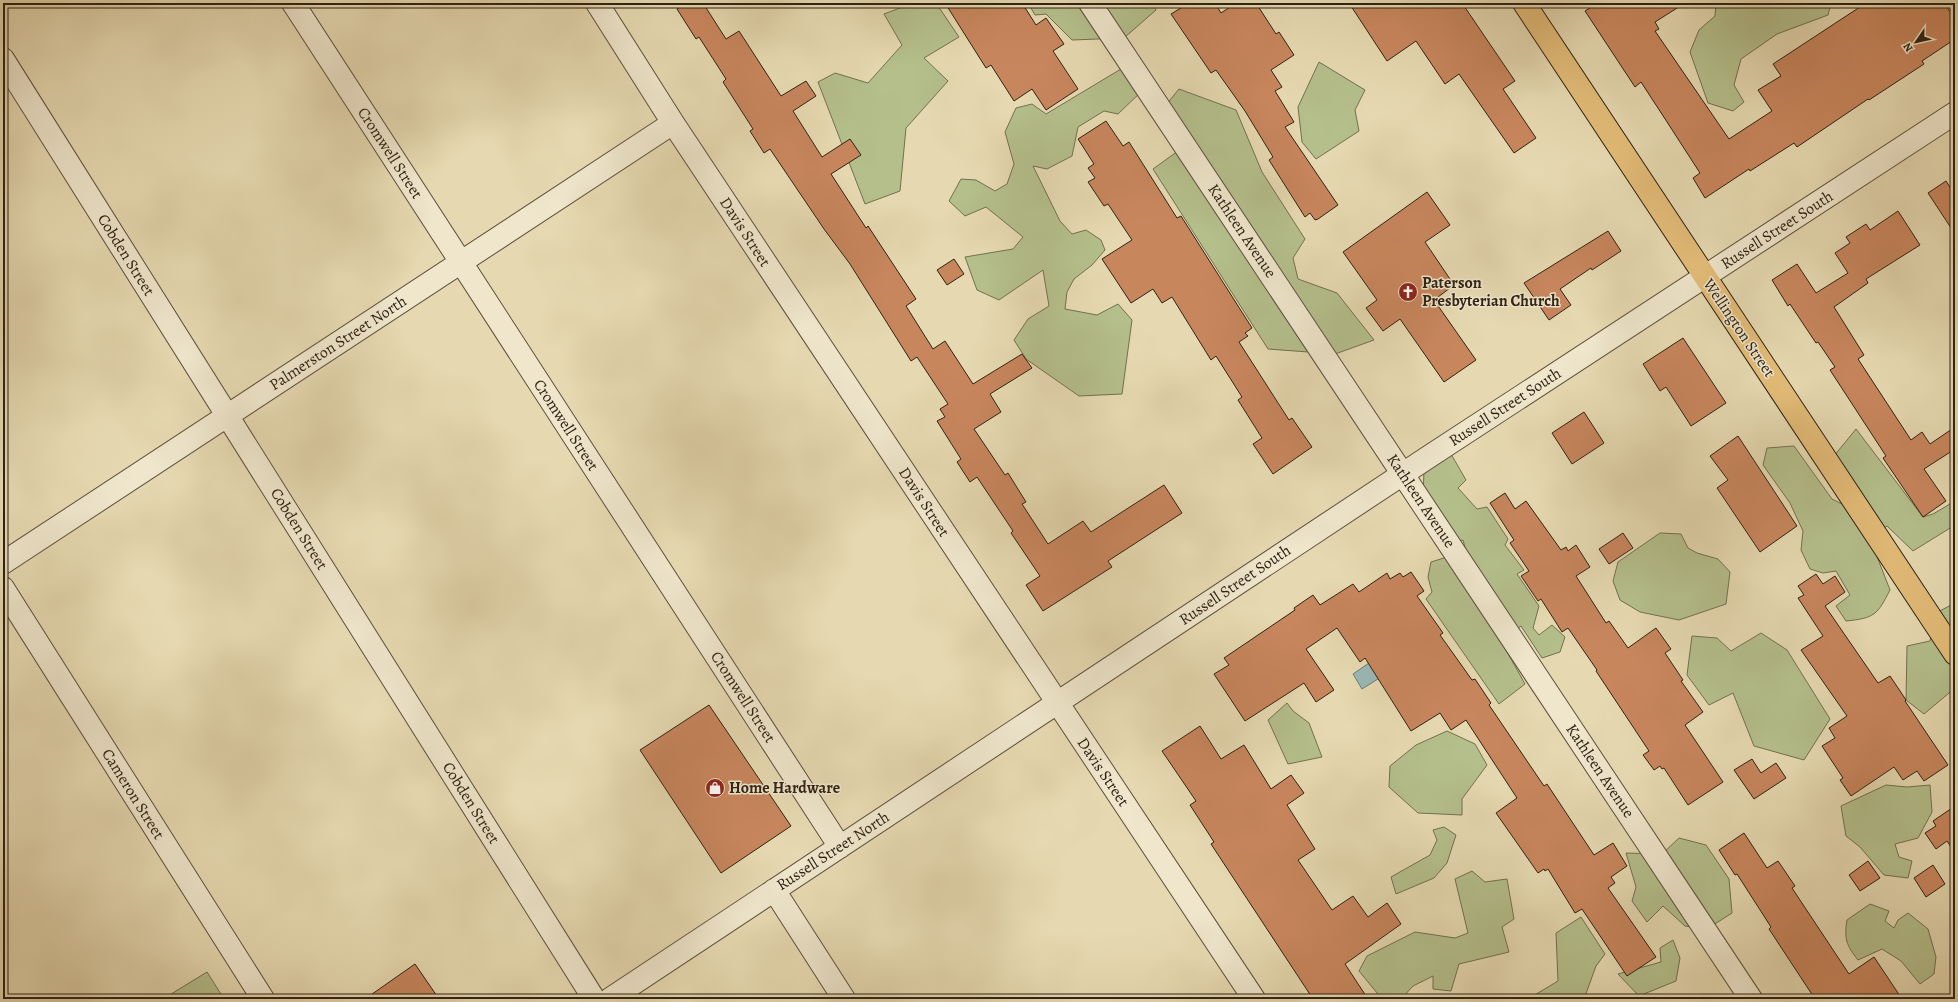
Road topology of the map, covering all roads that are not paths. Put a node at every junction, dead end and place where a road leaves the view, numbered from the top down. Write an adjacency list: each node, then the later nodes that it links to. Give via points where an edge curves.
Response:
1 (293, 3): 8 (street, Cromwell Street)
2 (597, 3): 7 (street, Davis Street)
3 (1090, 3): 11 (street, Kathleen Avenue)
4 (1524, 3): 9 (main road, Wellington Street)
5 (3, 59): 10 (street, Cobden Street)
6 (1955, 113): 9 (street, Russell Street South)
7 (674, 123): 8 (street, Palmerston Street North); 15 (street, Davis Street)
8 (461, 262): 10 (street, Palmerston Street North); 16 (street, Cromwell Street)
9 (1705, 276): 11 (street, Russell Street South); 14 (main road, Wellington Street)
10 (228, 415): 12 (street, Palmerston Street North); 19 (street, Cobden Street)
11 (1403, 474): 15 (street, Russell Street South); 23 (street, Kathleen Avenue)
12 (3, 563)
13 (3, 588): 18 (street, Cameron Street)
14 (1955, 654)
15 (1057, 703): 16 (street, Russell Street North); 22 (street, Davis Street)
16 (840, 847): 17 (street, Russell Street North)
17 (774, 890): 20 (street, Russell Street North); 21 (street)
18 (263, 999)
19 (594, 999)
20 (610, 999)
21 (844, 999)
22 (1254, 999)
23 (1751, 999)

